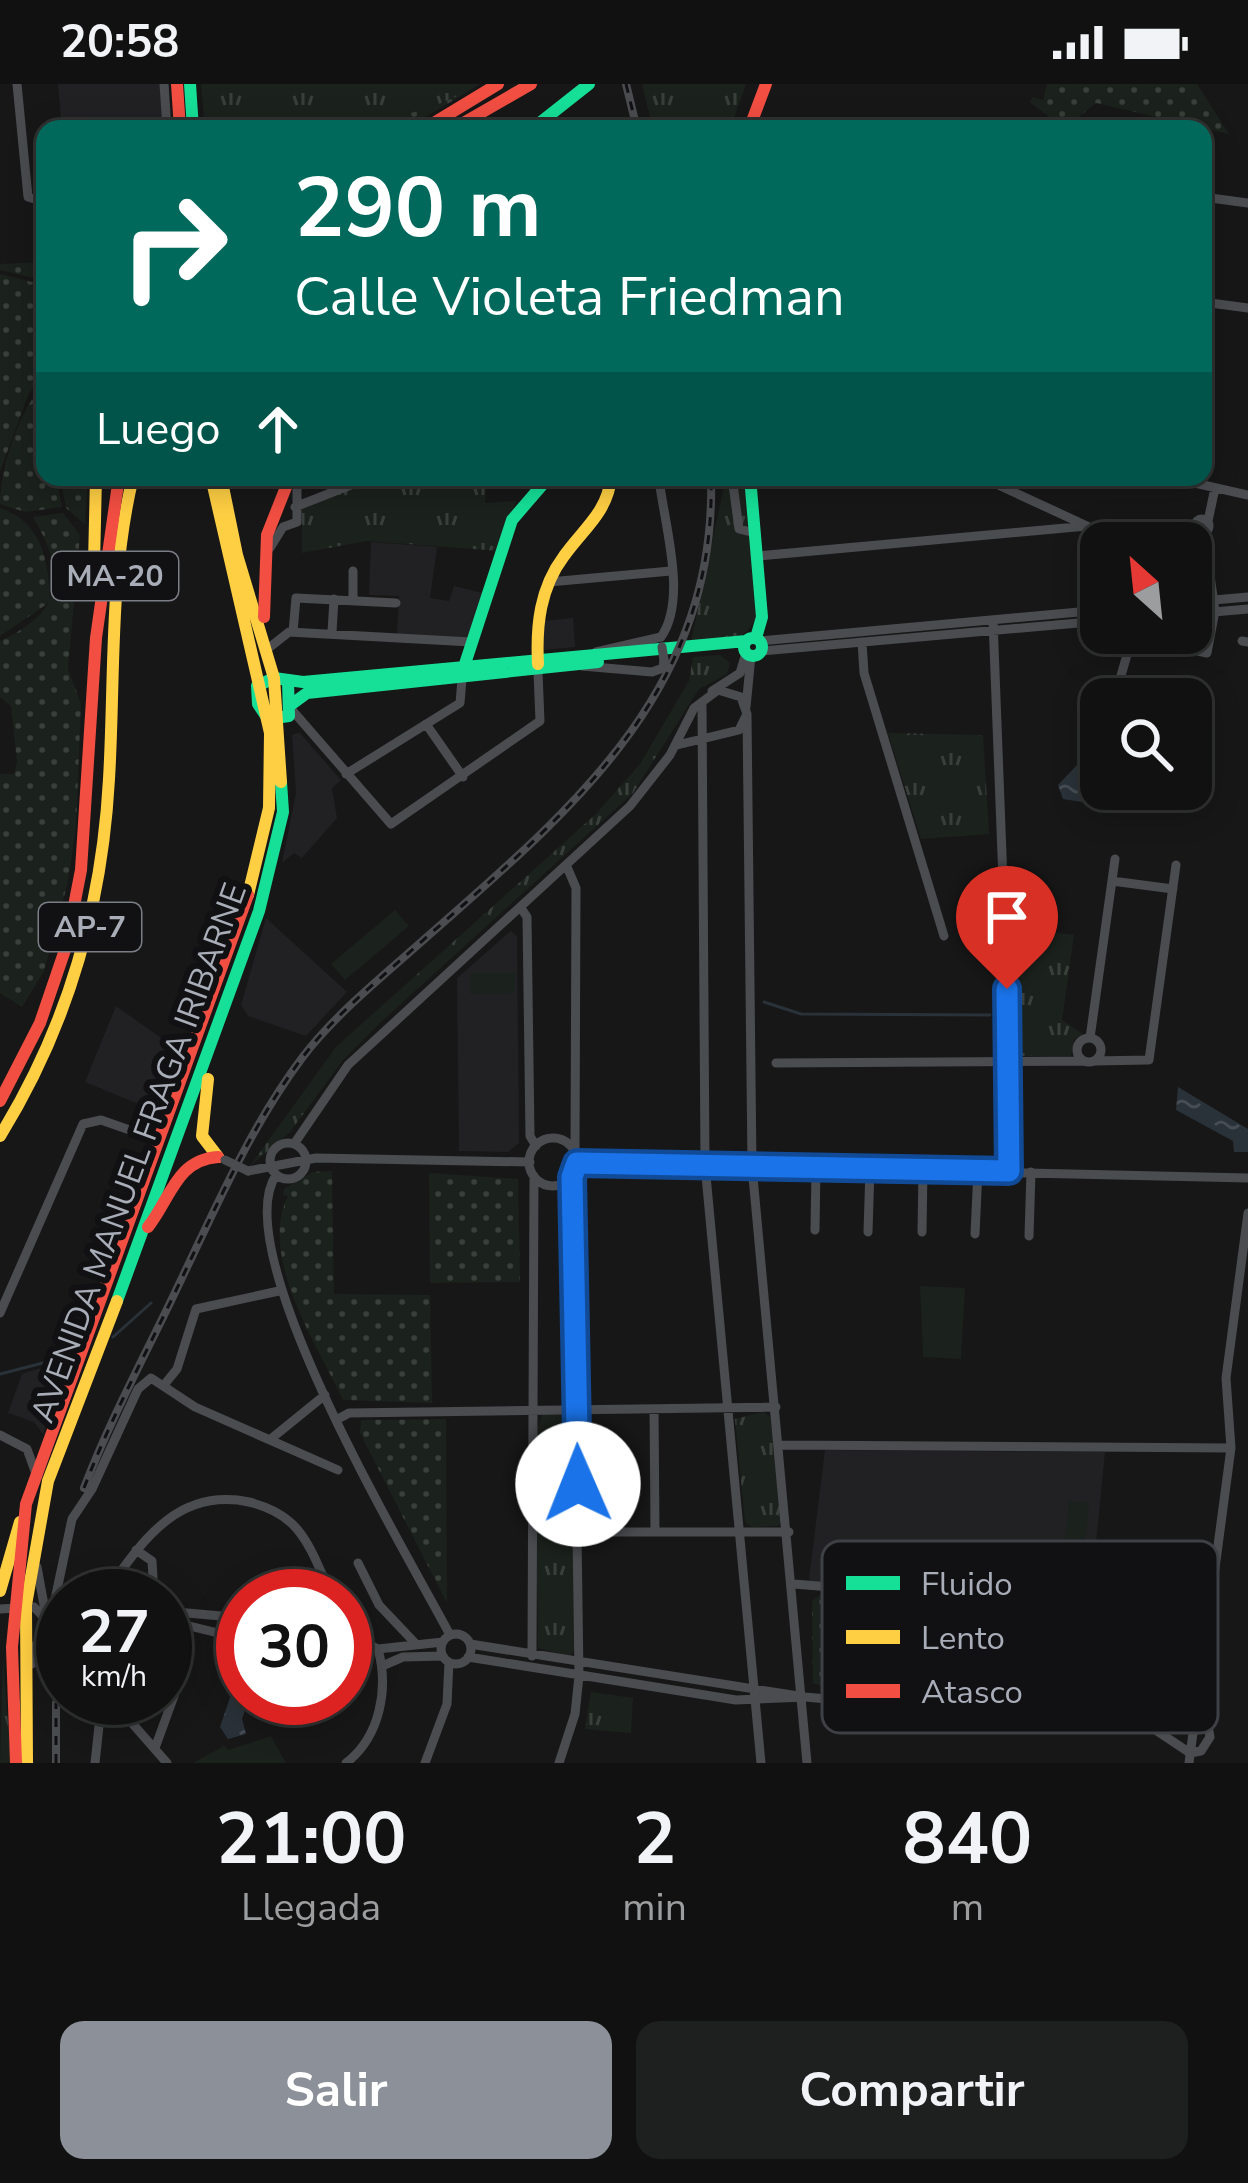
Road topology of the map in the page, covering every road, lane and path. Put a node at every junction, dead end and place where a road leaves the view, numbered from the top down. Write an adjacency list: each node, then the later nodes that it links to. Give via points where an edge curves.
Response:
1 (17, 84): 18 (street, via 28,197)
2 (164, 84): 9 (street)
3 (177, 84): 10 (main road)
4 (190, 84): 11 (main road)
5 (498, 84): 12 (main road)
6 (531, 84): 13 (main road); 14 (main road)
7 (589, 84): 15 (main road)
8 (766, 84): 16 (main road)
9 (166, 120)
10 (179, 120)
11 (193, 120)
12 (439, 120)
13 (468, 120)
14 (481, 120)
15 (543, 120)
16 (752, 120)
17 (1212, 198): 19 (street)
18 (36, 199)
19 (1248, 203)
20 (1212, 303): 21 (street)
21 (1248, 308)
22 (96, 486): 57 (main road)
23 (118, 486): 57 (main road, MA-20)
24 (131, 486): 77 (main road, MA-20, via 116,552)
25 (213, 486): 74 (main road, via 243,616)
26 (223, 486): 70 (main road)
27 (290, 486): 46 (main road)
28 (294, 486): 39 (street)
29 (348, 486): 39 (street)
30 (541, 486): 63 (main road, via 512,520)
31 (610, 486): 49 (main road, via 607,502)
32 (660, 486): 48 (street)
33 (733, 486): 44 (street, via 740,529)
34 (751, 486): 44 (main road)
35 (1002, 486): 40 (street)
36 (1206, 486): 37 (street)
37 (1215, 488): 38 (street); 54 (street, via 1206,527)
38 (1248, 495)
39 (295, 507): 46 (street, via 297,522 276,535)
40 (1052, 508): 41 (street); 43 (street)
41 (1080, 522)
42 (1080, 527): 43 (street)
43 (1048, 529): 45 (street)
44 (755, 533): 45 (main road)
45 (758, 556): 67 (main road, via 762,617)
46 (262, 565): 66 (main road)
47 (353, 571): 52 (street)
48 (670, 572): 49 (street); 64 (street)
49 (549, 582): 71 (main road, via 536,625)
50 (1248, 597): 54 (street)
51 (334, 599): 52 (street); 61 (street, via 296,598); 62 (street)
52 (352, 600): 53 (street)
53 (396, 603)
54 (1214, 606): 55 (street); 59 (street)
55 (1248, 609)
56 (1080, 613): 60 (street)
57 (96, 617): 76 (main road, MA-20)
58 (1080, 622): 60 (street)
59 (1212, 622)
60 (993, 625): 65 (street); 67 (street); 96 (street)
61 (293, 632): 62 (street); 66 (street)
62 (332, 632): 63 (street)
63 (471, 641): 72 (main road)
64 (662, 642): 69 (street); 69 (street, bridge, via 663,668 652,672)
65 (862, 642): 67 (street); 93 (street, via 863,673)
66 (271, 647): 70 (main road)
67 (752, 647): 68 (main road); 69 (main road); 73 (street); 79 (street)
68 (727, 651): 69 (main road); 73 (street, via 736,666)
69 (581, 661): 71 (main road)
70 (270, 663): 74 (main road)
71 (538, 666): 72 (main road); 86 (street, via 540,721)
72 (463, 672): 80 (main road); 81 (street, via 460,703)
73 (728, 679): 75 (street)
74 (270, 681): 80 (main road); 80 (main road); 80 (main road)
75 (711, 693): 78 (street); 79 (street, via 734,692)
76 (94, 697): 99 (main road, AP-7, via 88,841 73,925 55,990)
77 (110, 698): 101 (main road, AP-7, via 102,865 90,926 49,1051)
78 (702, 703): 82 (street); 83 (street)
79 (746, 710): 82 (street, via 740,730); 111 (street)
80 (284, 712): 85 (street); 98 (main road, AVENIDA MANUEL FRAGA IRIBARNE, via 283,812 272,864); 139 (main road, AVENIDA MANUEL FRAGA IRIBARNE, via 240,926)
81 (426, 724): 85 (street); 86 (street)
82 (707, 735): 83 (street); 84 (street)
83 (677, 745): 84 (street); 89 (street)
84 (701, 757): 110 (street)
85 (346, 773): 86 (street, via 391,824)
86 (463, 778)
87 (1115, 859): 90 (street)
88 (1176, 865): 91 (street)
89 (567, 868): 92 (street); 105 (street, via 576,888)
90 (1112, 881): 91 (street); 94 (street)
91 (1173, 889): 95 (street, via 1150,1057)
92 (521, 908): 103 (street, via 348,1065); 104 (street)
93 (944, 936)
94 (1090, 1038): 95 (street, via 1101,1050); 95 (street, via 1078,1046)
95 (1089, 1061): 96 (street)
96 (1010, 1063): 97 (street); 116 (street)
97 (776, 1064)
98 (205, 1069): 102 (main road); 126 (main road, AVENIDA MANUEL FRAGA IRIBARNE)
99 (0, 1101)
100 (144, 1135): 130 (street, via 100,1120 83,1124)
101 (0, 1136)
102 (202, 1136): 106 (main road); 108 (main road)
103 (294, 1144): 107 (street); 117 (street, via 277,1147)
104 (536, 1146): 105 (street, via 556,1138); 109 (street)
105 (576, 1157): 110 (street); 120 (street)
106 (222, 1159): 108 (main road); 117 (street, bridge)
107 (306, 1159): 109 (street); 117 (street, via 297,1177)
108 (192, 1160): 126 (main road)
109 (530, 1162): 119 (street)
110 (705, 1165): 111 (street); 135 (street)
111 (752, 1166): 112 (street); 133 (street)
112 (816, 1167): 113 (street); 123 (street)
113 (870, 1168): 114 (street); 124 (street)
114 (923, 1169): 115 (street); 125 (street)
115 (978, 1170): 116 (street); 127 (street)
116 (1009, 1171): 118 (street)
117 (274, 1172): 129 (street, via 267,1226)
118 (1031, 1172): 121 (street); 128 (street)
119 (534, 1176): 120 (street, via 553,1186); 136 (street)
120 (572, 1177): 134 (street)
121 (1248, 1178)
122 (1248, 1213): 144 (street, via 1226,1378)
123 (815, 1230)
124 (868, 1232)
125 (922, 1232)
126 (141, 1234): 152 (main road, AVENIDA MANUEL FRAGA IRIBARNE)
127 (975, 1234)
128 (1029, 1236)
129 (279, 1291): 131 (street, via 196,1309 177,1370); 132 (street)
130 (0, 1313)
131 (164, 1384): 141 (street, via 195,1407); 157 (street, via 151,1378 138,1389 72,1520)
132 (325, 1394): 138 (street); 141 (street)
133 (776, 1406): 135 (street); 143 (street)
134 (577, 1408): 136 (street); 137 (street); 149 (street)
135 (730, 1408): 137 (street); 150 (street)
136 (531, 1409): 138 (street); 172 (street)
137 (655, 1409): 148 (street)
138 (338, 1419): 166 (street)
139 (48, 1434): 142 (street); 146 (main road, AVENIDA MANUEL FRAGA IRIBARNE)
140 (0, 1435): 142 (street)
141 (272, 1438): 145 (street)
142 (19, 1442): 146 (street)
143 (781, 1445): 144 (street); 151 (street)
144 (1232, 1448): 153 (street)
145 (338, 1470)
146 (35, 1472): 147 (main road, AVENIDA MANUEL FRAGA IRIBARNE)
147 (26, 1504): 163 (main road); 164 (main road)
148 (655, 1531): 149 (street); 150 (street)
149 (579, 1532): 177 (street)
150 (741, 1532): 151 (street); 179 (street)
151 (789, 1532): 161 (street)
152 (36, 1533): 156 (street); 164 (main road, AVENIDA MANUEL FRAGA IRIBARNE)
153 (1218, 1547)
154 (136, 1550): 158 (street); 159 (street); 160 (street, via 190,1504 231,1498 263,1505 297,1529)
155 (358, 1563): 167 (street, via 379,1605)
156 (37, 1569)
157 (60, 1569)
158 (122, 1569)
159 (152, 1569)
160 (318, 1569)
161 (794, 1584): 162 (street); 183 (street)
162 (822, 1586)
163 (0, 1592)
164 (13, 1606): 169 (main road)
165 (165, 1616): 165 (street, via 222,1634 228,1630 221,1616)
166 (446, 1638): 167 (street); 168 (street, via 464,1636); 174 (street)
167 (416, 1644): 171 (street)
168 (470, 1644): 172 (street); 173 (street)
169 (13, 1645): 178 (street); 181 (main road); 194 (main road)
170 (372, 1646): 171 (street)
171 (378, 1649): 176 (street)
172 (532, 1656): 177 (street)
173 (468, 1657): 174 (street); 177 (street)
174 (446, 1659): 176 (street, via 403,1657); 199 (street, via 447,1704)
175 (36, 1665): 178 (street)
176 (382, 1666): 198 (street, via 371,1733)
177 (579, 1670): 180 (street); 182 (street); 200 (street)
178 (30, 1671): 181 (street)
179 (756, 1675): 180 (street); 182 (street)
180 (735, 1686): 182 (street)
181 (24, 1692): 195 (main road)
182 (758, 1696): 183 (street); 201 (street)
183 (805, 1697): 184 (street); 202 (street)
184 (822, 1699)
185 (101, 1725): 196 (street)
186 (132, 1725): 192 (street)
187 (164, 1725): 192 (street)
188 (1160, 1733): 191 (street)
189 (1177, 1733): 191 (street)
190 (1209, 1733): 193 (street)
191 (1176, 1743): 193 (street)
192 (155, 1748): 197 (street)
193 (1190, 1758)
194 (16, 1763)
195 (27, 1763)
196 (95, 1763)
197 (167, 1763)
198 (346, 1763)
199 (425, 1763)
200 (559, 1763)
201 (761, 1763)
202 (807, 1763)

